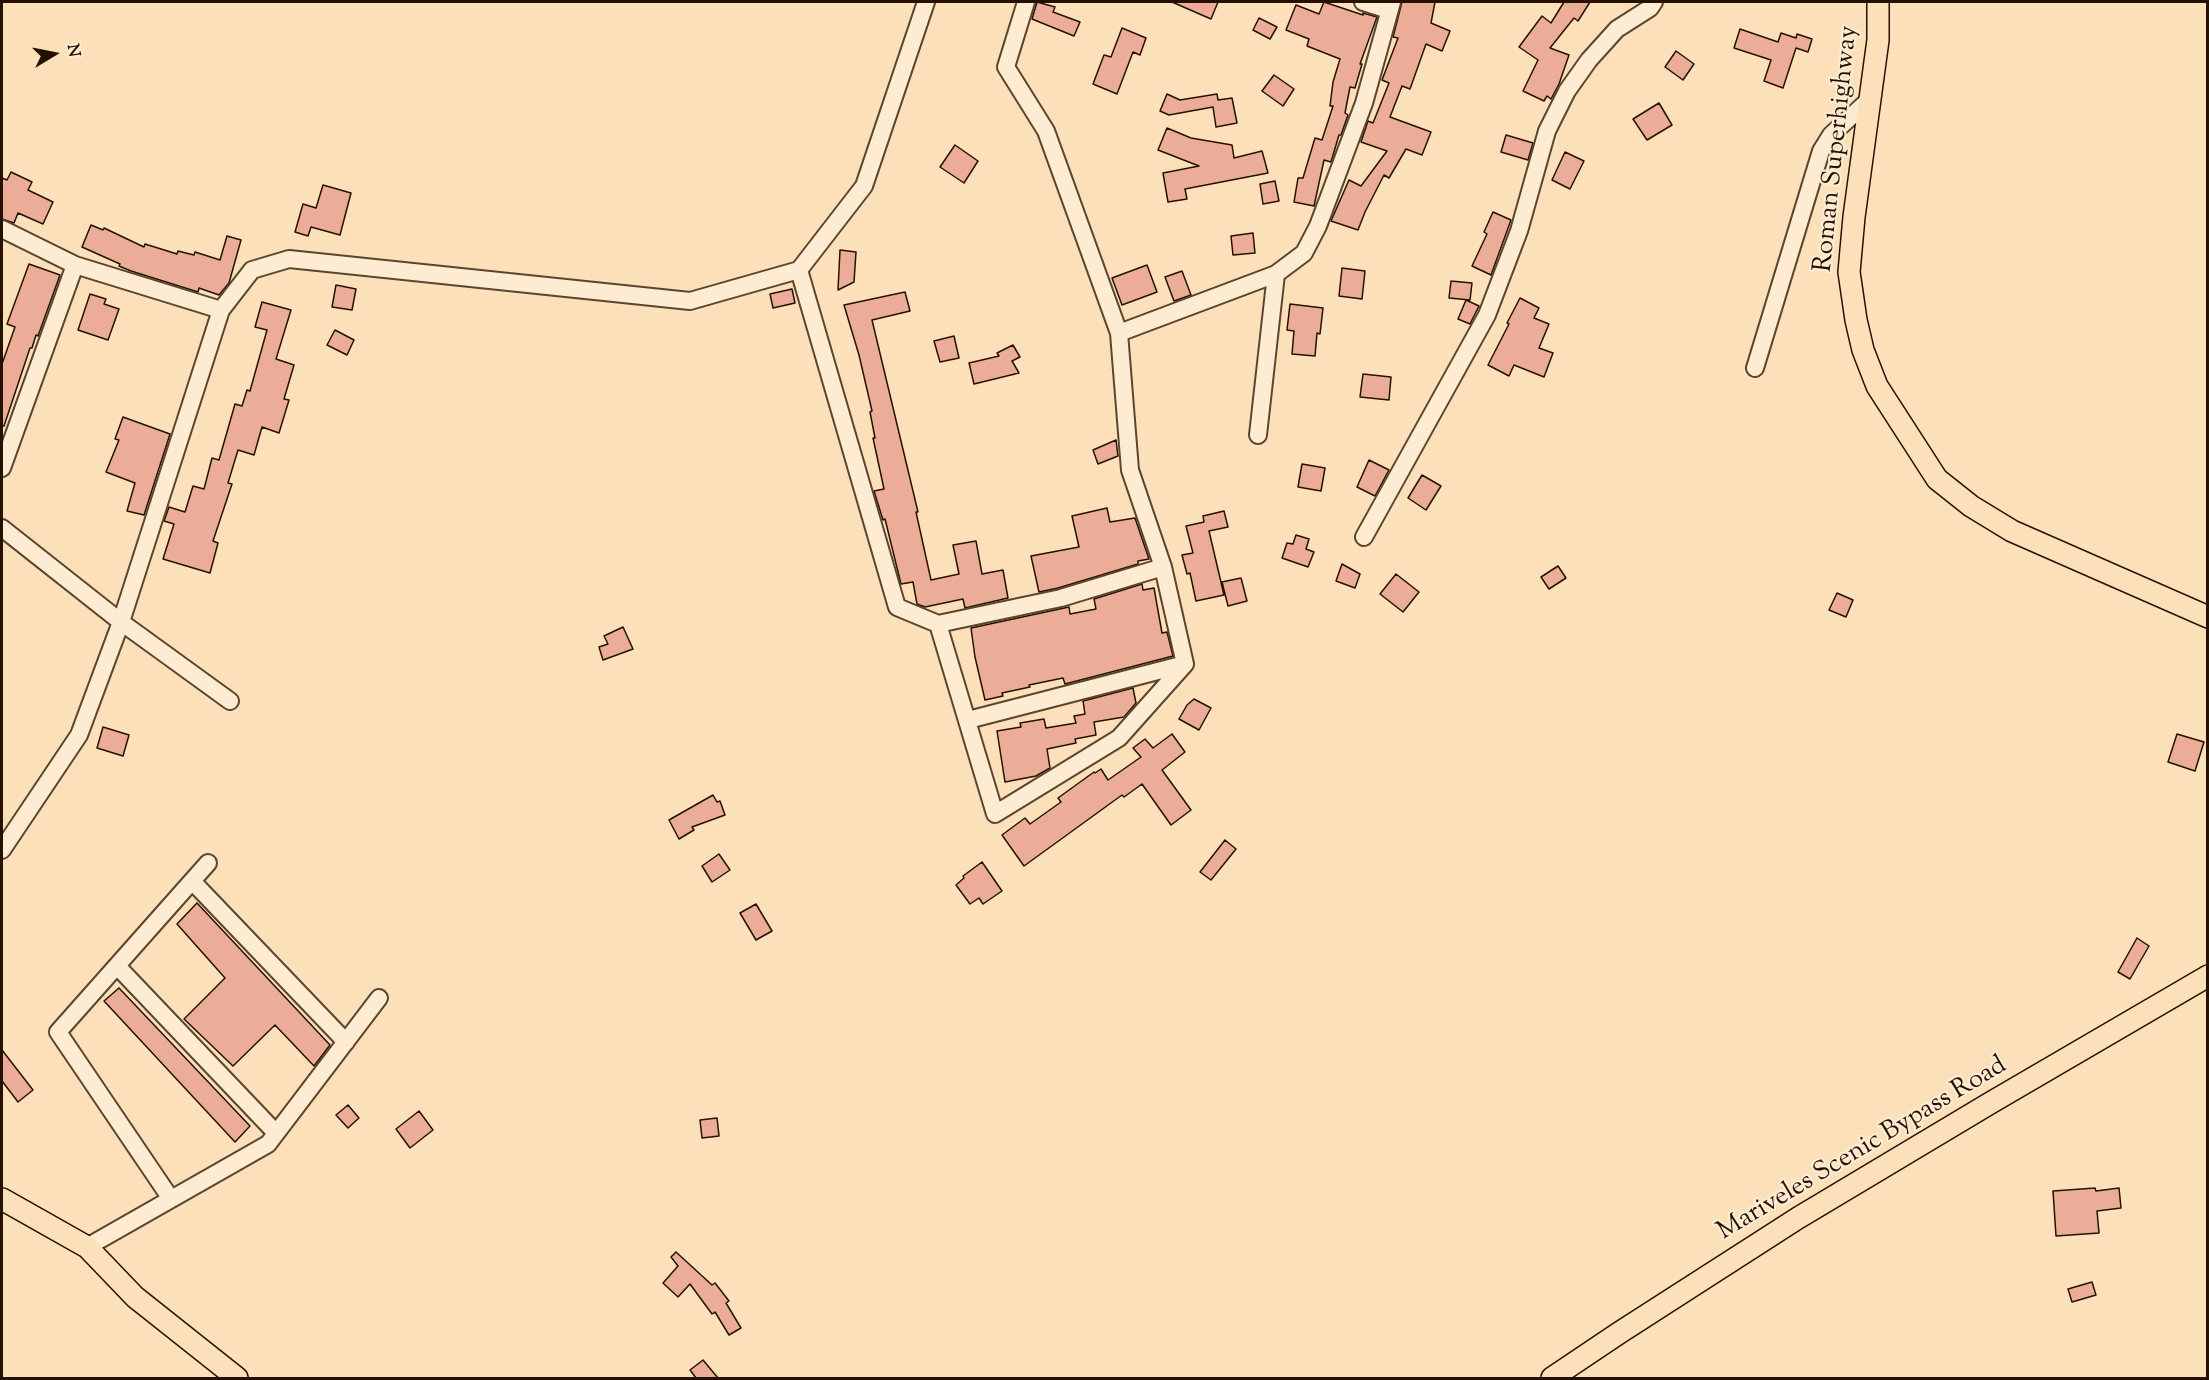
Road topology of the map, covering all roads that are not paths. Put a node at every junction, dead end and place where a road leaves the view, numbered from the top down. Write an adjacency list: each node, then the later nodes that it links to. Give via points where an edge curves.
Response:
1 (926, 2): 10 (street, via 864,186)
2 (1026, 2): 13 (street, via 1006,67 1046,131)
3 (1363, 2): 6 (street)
4 (1654, 2): 18 (street, via 1617,29 1567,91 1547,131 1520,231 1487,315)
5 (1878, 2): 7 (main road, Roman Superhighway, via 1878,40)
6 (1390, 6): 11 (street, via 1364,104 1318,226 1304,253)
7 (1869, 100): 14 (street, via 1831,135 1821,151); 20 (main road, Roman Superhighway, via 1849,272 1863,350 1877,386 1907,435 1937,479 2012,531)
8 (2, 229): 9 (street)
9 (75, 265): 12 (street); 16 (street)
10 (799, 270): 12 (street, via 690,301 289,259 252,270); 22 (street, via 897,607)
11 (1276, 274): 13 (street); 15 (street)
12 (221, 310): 21 (street)
13 (1119, 333): 19 (street, via 1130,470)
14 (1755, 368)
15 (1258, 435)
16 (2, 468)
17 (2, 528): 21 (street)
18 (1364, 537)
19 (1163, 567): 22 (street, via 1061,598); 23 (street)
20 (2208, 617)
21 (121, 622): 24 (street); 26 (street, via 79,735)
22 (938, 624): 25 (street)
23 (1185, 664): 25 (street); 25 (street, via 1119,738 995,814)
24 (230, 701)
25 (968, 720)
26 (2, 850)
27 (208, 863): 28 (street)
28 (192, 881): 29 (street); 32 (street)
29 (117, 966): 33 (street); 35 (street, via 58,1032)
30 (2208, 976): 38 (main road, Mariveles Scenic Bypass Road, via 1798,1218)
31 (379, 998): 32 (street)
32 (346, 1042): 33 (street)
33 (276, 1133): 35 (street, via 268,1144)
34 (2, 1199): 36 (main road)
35 (171, 1199): 36 (street)
36 (87, 1247): 37 (main road, via 135,1297)
37 (237, 1378)
38 (1552, 1378)

